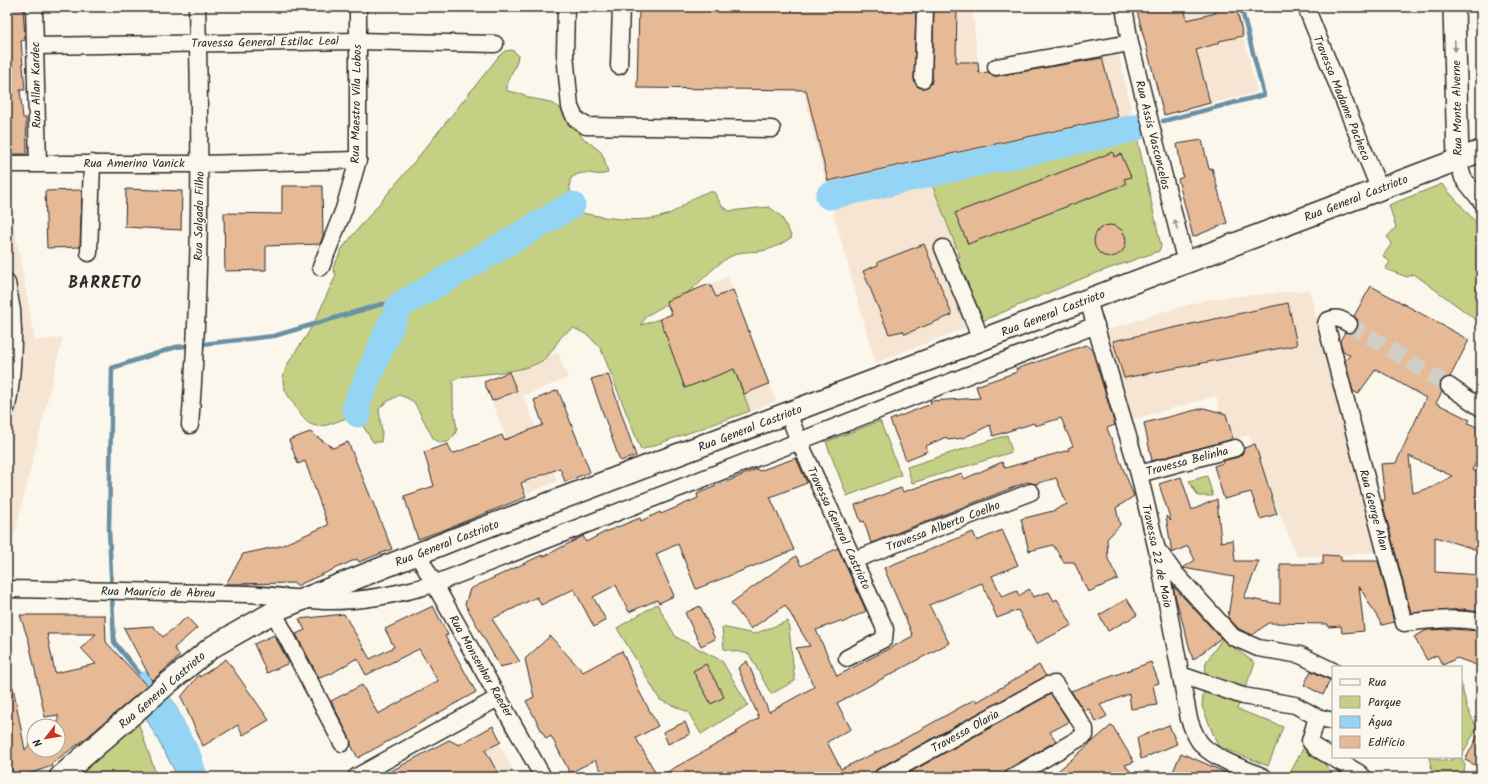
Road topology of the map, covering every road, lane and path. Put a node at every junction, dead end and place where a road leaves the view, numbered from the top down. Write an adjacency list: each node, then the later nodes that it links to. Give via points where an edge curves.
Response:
1 (34, 7): 14 (street, Rua Allan Kardec)
2 (197, 7): 12 (street, Rua Salgado Filho)
3 (358, 7): 10 (street, Rua Maestro Vila Lobos)
4 (566, 7): 18 (street, via 565,54 570,107 575,118 586,126)
5 (621, 7): 15 (street)
6 (925, 7): 17 (street)
7 (1124, 7): 11 (street, Rua Assis Vasconcelos)
8 (1306, 7): 26 (street, Travessa Madame Pacheco)
9 (1454, 7): 21 (main road, Rua Monte Alverne, one-way to 21)
10 (357, 41): 12 (street, Travessa General Estilac Leal); 13 (street, Travessa General Estilac Leal); 20 (street, Rua Maestro Vila Lobos)
11 (1130, 43): 16 (street); 30 (street, Rua Assis Vasconcelos, one-way to 11)
12 (198, 44): 14 (street, Travessa General Estilac Leal); 25 (street, Rua Salgado Filho)
13 (495, 44)
14 (36, 46): 22 (street, Rua Allan Kardec)
15 (619, 66)
16 (996, 67)
17 (923, 79)
18 (772, 129)
19 (1481, 151): 21 (main road, Rua General Castrioto)
20 (358, 160): 25 (street, Rua Amerino Vanick); 31 (street, Rua Maestro Vila Lobos, via 344,209)
21 (1458, 160): 26 (main road, Rua General Castrioto); 27 (street, Rua Monte Alverne, via 1463,178)
22 (38, 163): 23 (street, Rua Amerino Vanick); 24 (street, Rua Amerino Vanick)
23 (92, 163): 25 (street, Rua Amerino Vanick); 29 (street)
24 (7, 164)
25 (200, 164): 42 (street, Rua Salgado Filho, via 197,333)
26 (1379, 188): 30 (main road, Rua General Castrioto)
27 (1481, 201)
28 (943, 248): 37 (street)
29 (89, 253)
30 (1186, 263): 33 (main road, Rua General Castrioto)
31 (321, 267)
32 (7, 283): 36 (street, via 12,310)
33 (1088, 300): 35 (street, Travessa 22 de Maio); 37 (main road, Rua General Castrioto)
34 (1349, 324): 54 (street, Rua George Alan, via 1334,318 1326,324 1404,623 1439,619)
35 (1096, 325): 43 (street, Rua Maurício de Abreu); 45 (street, Travessa 22 de Maio)
36 (10, 330): 39 (street, via 11,389)
37 (980, 340): 41 (main road, Rua General Castrioto)
38 (1449, 386): 40 (street)
39 (7, 407)
40 (1481, 408)
41 (788, 413): 43 (street, Travessa General Castrioto); 48 (main road, Rua General Castrioto)
42 (190, 425)
43 (799, 441): 49 (street, Travessa General Castrioto); 50 (street, Rua Maurício de Abreu)
44 (1235, 448): 45 (street, Travessa Belinha)
45 (1139, 474): 47 (street, Travessa 22 de Maio)
46 (1031, 492): 49 (street, Travessa Alberto Coelho)
47 (1157, 550): 56 (street, via 1233,637 1258,648 1300,655); 57 (street, Travessa 22 de Maio)
48 (418, 555): 50 (street, Rua Monsenhor Raeder); 52 (main road, Rua General Castrioto)
49 (854, 560): 55 (street, Travessa General Castrioto, via 885,629 884,639)
50 (434, 584): 52 (street, Rua Maurício de Abreu, via 380,597 324,601); 58 (street, Rua Monsenhor Raeder)
51 (7, 590): 52 (street, Rua Maurício de Abreu, via 118,590 273,595)
52 (308, 599): 53 (main road, Rua General Castrioto)
53 (274, 613): 61 (street); 64 (main road, Rua General Castrioto, via 212,647)
54 (1481, 622)
55 (847, 658)
56 (1332, 671)
57 (1181, 675): 59 (street, via 1243,696 1295,705); 69 (street, Travessa 22 de Maio, via 1189,719 1194,733 1203,746)
58 (498, 698): 65 (street); 66 (street, Rua Monsenhor Raeder)
59 (1317, 717): 60 (street); 62 (street, via 1310,740 1316,748)
60 (1332, 721)
61 (342, 743)
62 (1332, 757)
63 (1334, 758): 70 (street)
64 (60, 777)
65 (356, 777)
66 (544, 777)
67 (882, 777): 68 (street, Travessa Olaria, via 1048,685 1055,684 1085,729 1085,735)
68 (1013, 777)
69 (1264, 777)
70 (1363, 777)

